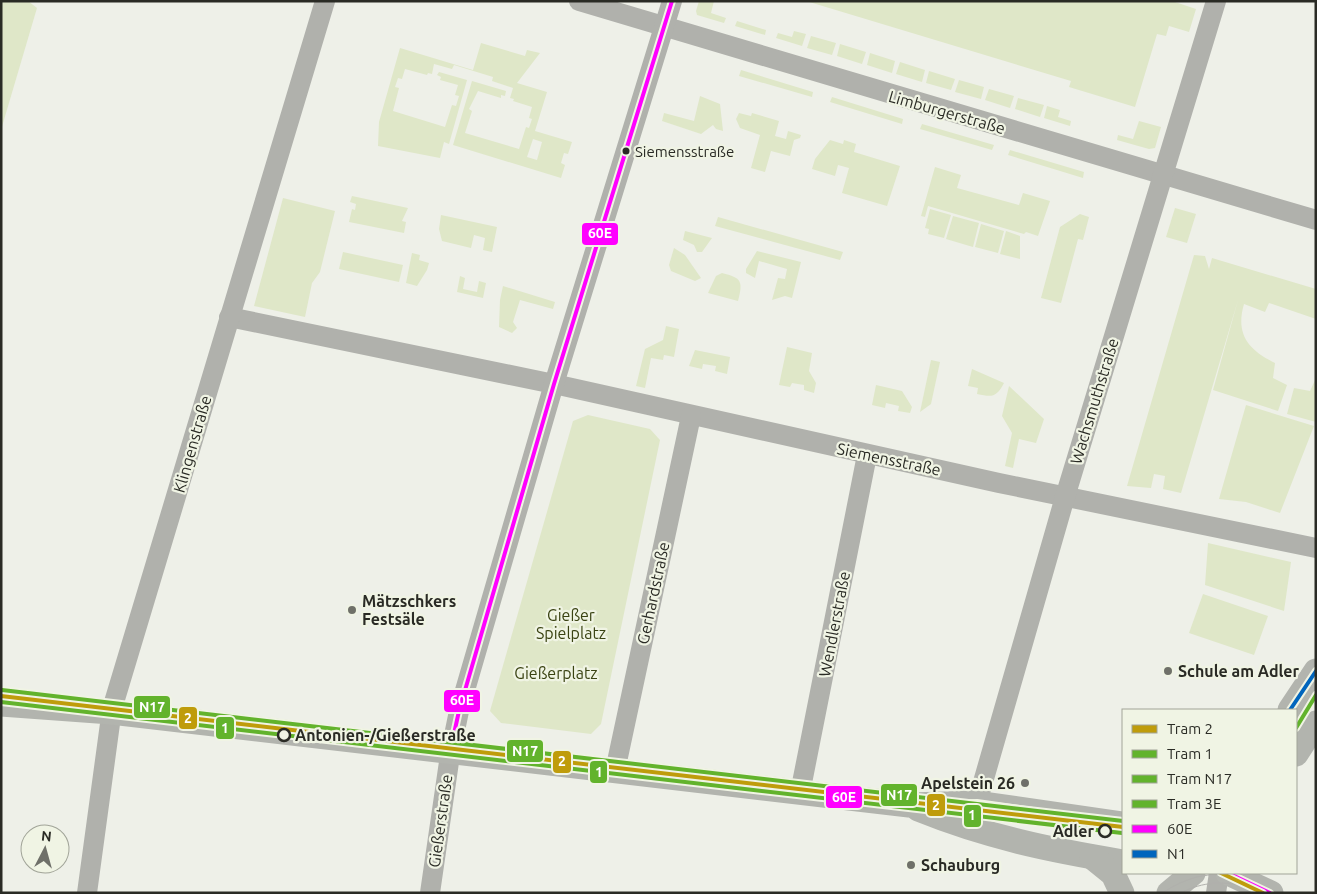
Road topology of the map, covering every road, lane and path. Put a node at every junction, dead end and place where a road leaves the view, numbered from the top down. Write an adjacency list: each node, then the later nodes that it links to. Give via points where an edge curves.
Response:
1 (325, 1): 8 (street, Klingenstraße)
2 (579, 1): 5 (street, Limburgerstraße)
3 (672, 1): 5 (street, Gießerstraße)
4 (1216, 1): 6 (street, Wachsmuthstraße)
5 (665, 28): 6 (street, Limburgerstraße); 9 (street, Gießerstraße)
6 (1163, 175): 7 (street, Limburgerstraße); 12 (street, Wachsmuthstraße)
7 (1316, 220)
8 (229, 316): 9 (street, Siemensstraße); 18 (street, Klingenstraße)
9 (554, 384): 10 (street, Siemensstraße); 20 (street, Gießerstraße, via 459,710)
10 (691, 416): 11 (street, Siemensstraße); 22 (street, Gerhardstraße)
11 (868, 455): 12 (street, Siemensstraße); 23 (street, Wendlerstraße)
12 (1065, 497): 13 (street, Siemensstraße); 24 (street, Wachsmuthstraße)
13 (1316, 548)
14 (1316, 671): 17 (main road)
15 (1, 695): 18 (main road)
16 (1, 704): 18 (main road)
17 (1291, 709)
18 (111, 712): 20 (main road); 31 (street, Klingenstraße)
19 (1316, 723): 21 (main road)
20 (450, 752): 22 (main road); 32 (street, Gießerstraße)
21 (1297, 752)
22 (615, 771): 23 (main road)
23 (800, 793): 25 (main road)
24 (977, 804): 25 (main road); 26 (main road)
25 (908, 805): 27 (main road, via 999,838)
26 (1122, 824)
27 (1092, 857): 28 (main road); 33 (main road, via 1114,874)
28 (1122, 862)
29 (1219, 874): 34 (street)
30 (1230, 874): 35 (main road)
31 (87, 893)
32 (430, 893)
33 (1122, 893)
34 (1216, 893)
35 (1271, 893)

